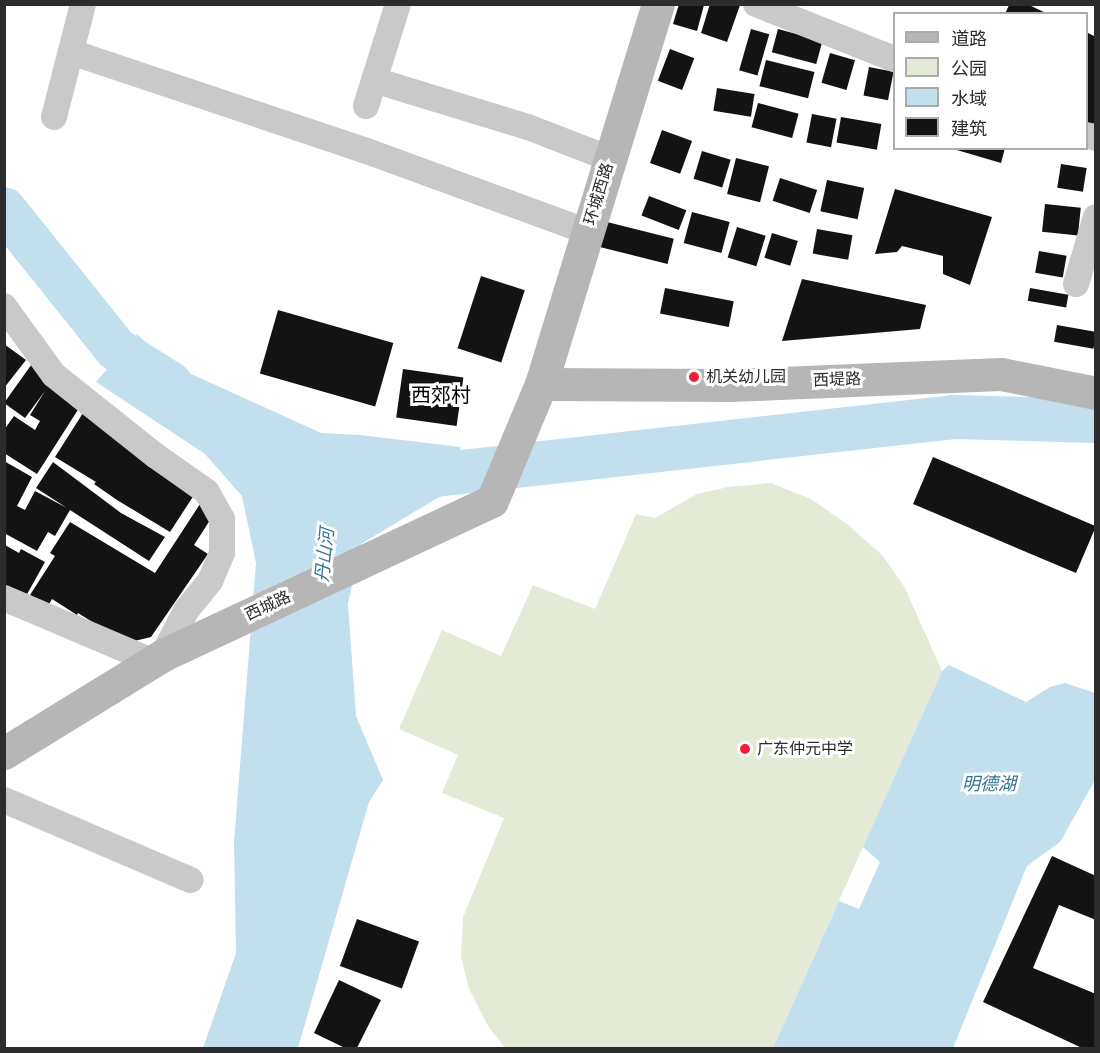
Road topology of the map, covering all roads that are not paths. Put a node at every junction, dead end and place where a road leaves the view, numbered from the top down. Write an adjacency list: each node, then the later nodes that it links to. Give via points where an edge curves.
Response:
1 (83, 4): 5 (street)
2 (398, 4): 7 (street)
3 (658, 4): 10 (street, 环城西路)
4 (756, 4): 6 (street)
5 (71, 52): 9 (street); 12 (street, via 364,150)
6 (893, 59)
7 (374, 80): 8 (street); 10 (street, via 528,126)
8 (366, 106)
9 (54, 117)
10 (610, 159): 12 (street, 环城西路)
11 (1095, 217): 13 (street)
12 (588, 232): 15 (street, 环城西路)
13 (1076, 284)
14 (4, 306): 18 (street, via 54,375 207,492 222,519 222,553 214,572)
15 (541, 384): 16 (street, 西堤路, via 729,385 1000,374); 18 (street, 西城路, via 492,501)
16 (1095, 393)
17 (4, 598): 18 (street)
18 (158, 658): 19 (street, 西城路)
19 (4, 753)
20 (4, 800): 21 (street)
21 (191, 880)

